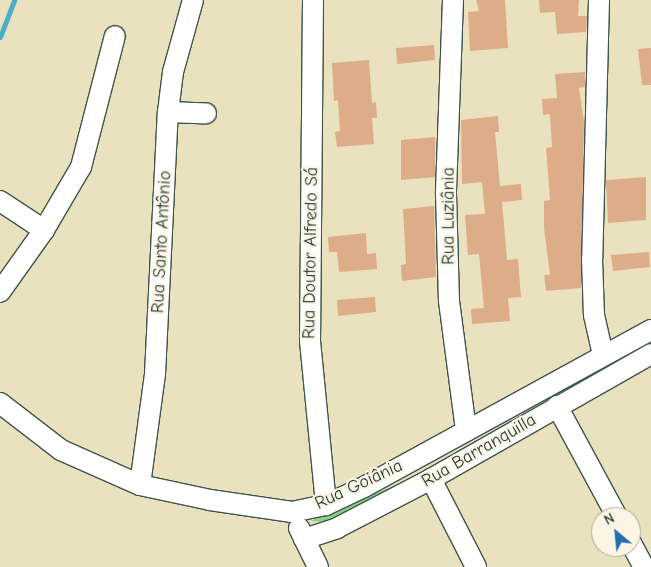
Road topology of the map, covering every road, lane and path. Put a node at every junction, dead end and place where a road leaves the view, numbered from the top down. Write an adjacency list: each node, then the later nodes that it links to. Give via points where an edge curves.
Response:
1 (193, 0): 6 (street, Rua Santo Antônio, via 172,72)
2 (313, 0): 19 (street, Rua Doutor Alfredo Sá, via 310,341)
3 (453, 0): 16 (street, Rua Luziânia, via 446,194 449,301)
4 (599, 0): 13 (street, via 592,259 594,315)
5 (115, 36): 9 (street, via 82,167)
6 (168, 112): 7 (street); 18 (street, Rua Santo Antônio, via 154,374)
7 (206, 113)
8 (0, 202): 9 (street)
9 (44, 230): 10 (street)
10 (0, 292)
11 (651, 330): 13 (street, Rua Goiânia)
12 (651, 354): 15 (street, Rua Barranquilla)
13 (603, 355): 16 (street, Rua Goiânia)
14 (0, 403): 18 (street, Rua Goiânia, via 61,450)
15 (557, 406): 17 (street, Rua Barranquilla); 20 (street)
16 (466, 431): 19 (street, Rua Goiânia)
17 (431, 479): 22 (street, Rua Barranquilla, via 337,528); 24 (street)
18 (140, 485): 21 (street, Rua Goiânia, via 210,500)
19 (326, 505): 21 (street, Rua Goiânia)
20 (612, 507)
21 (292, 512): 22 (street)
22 (304, 539): 23 (street)
23 (318, 567)
24 (476, 567)

